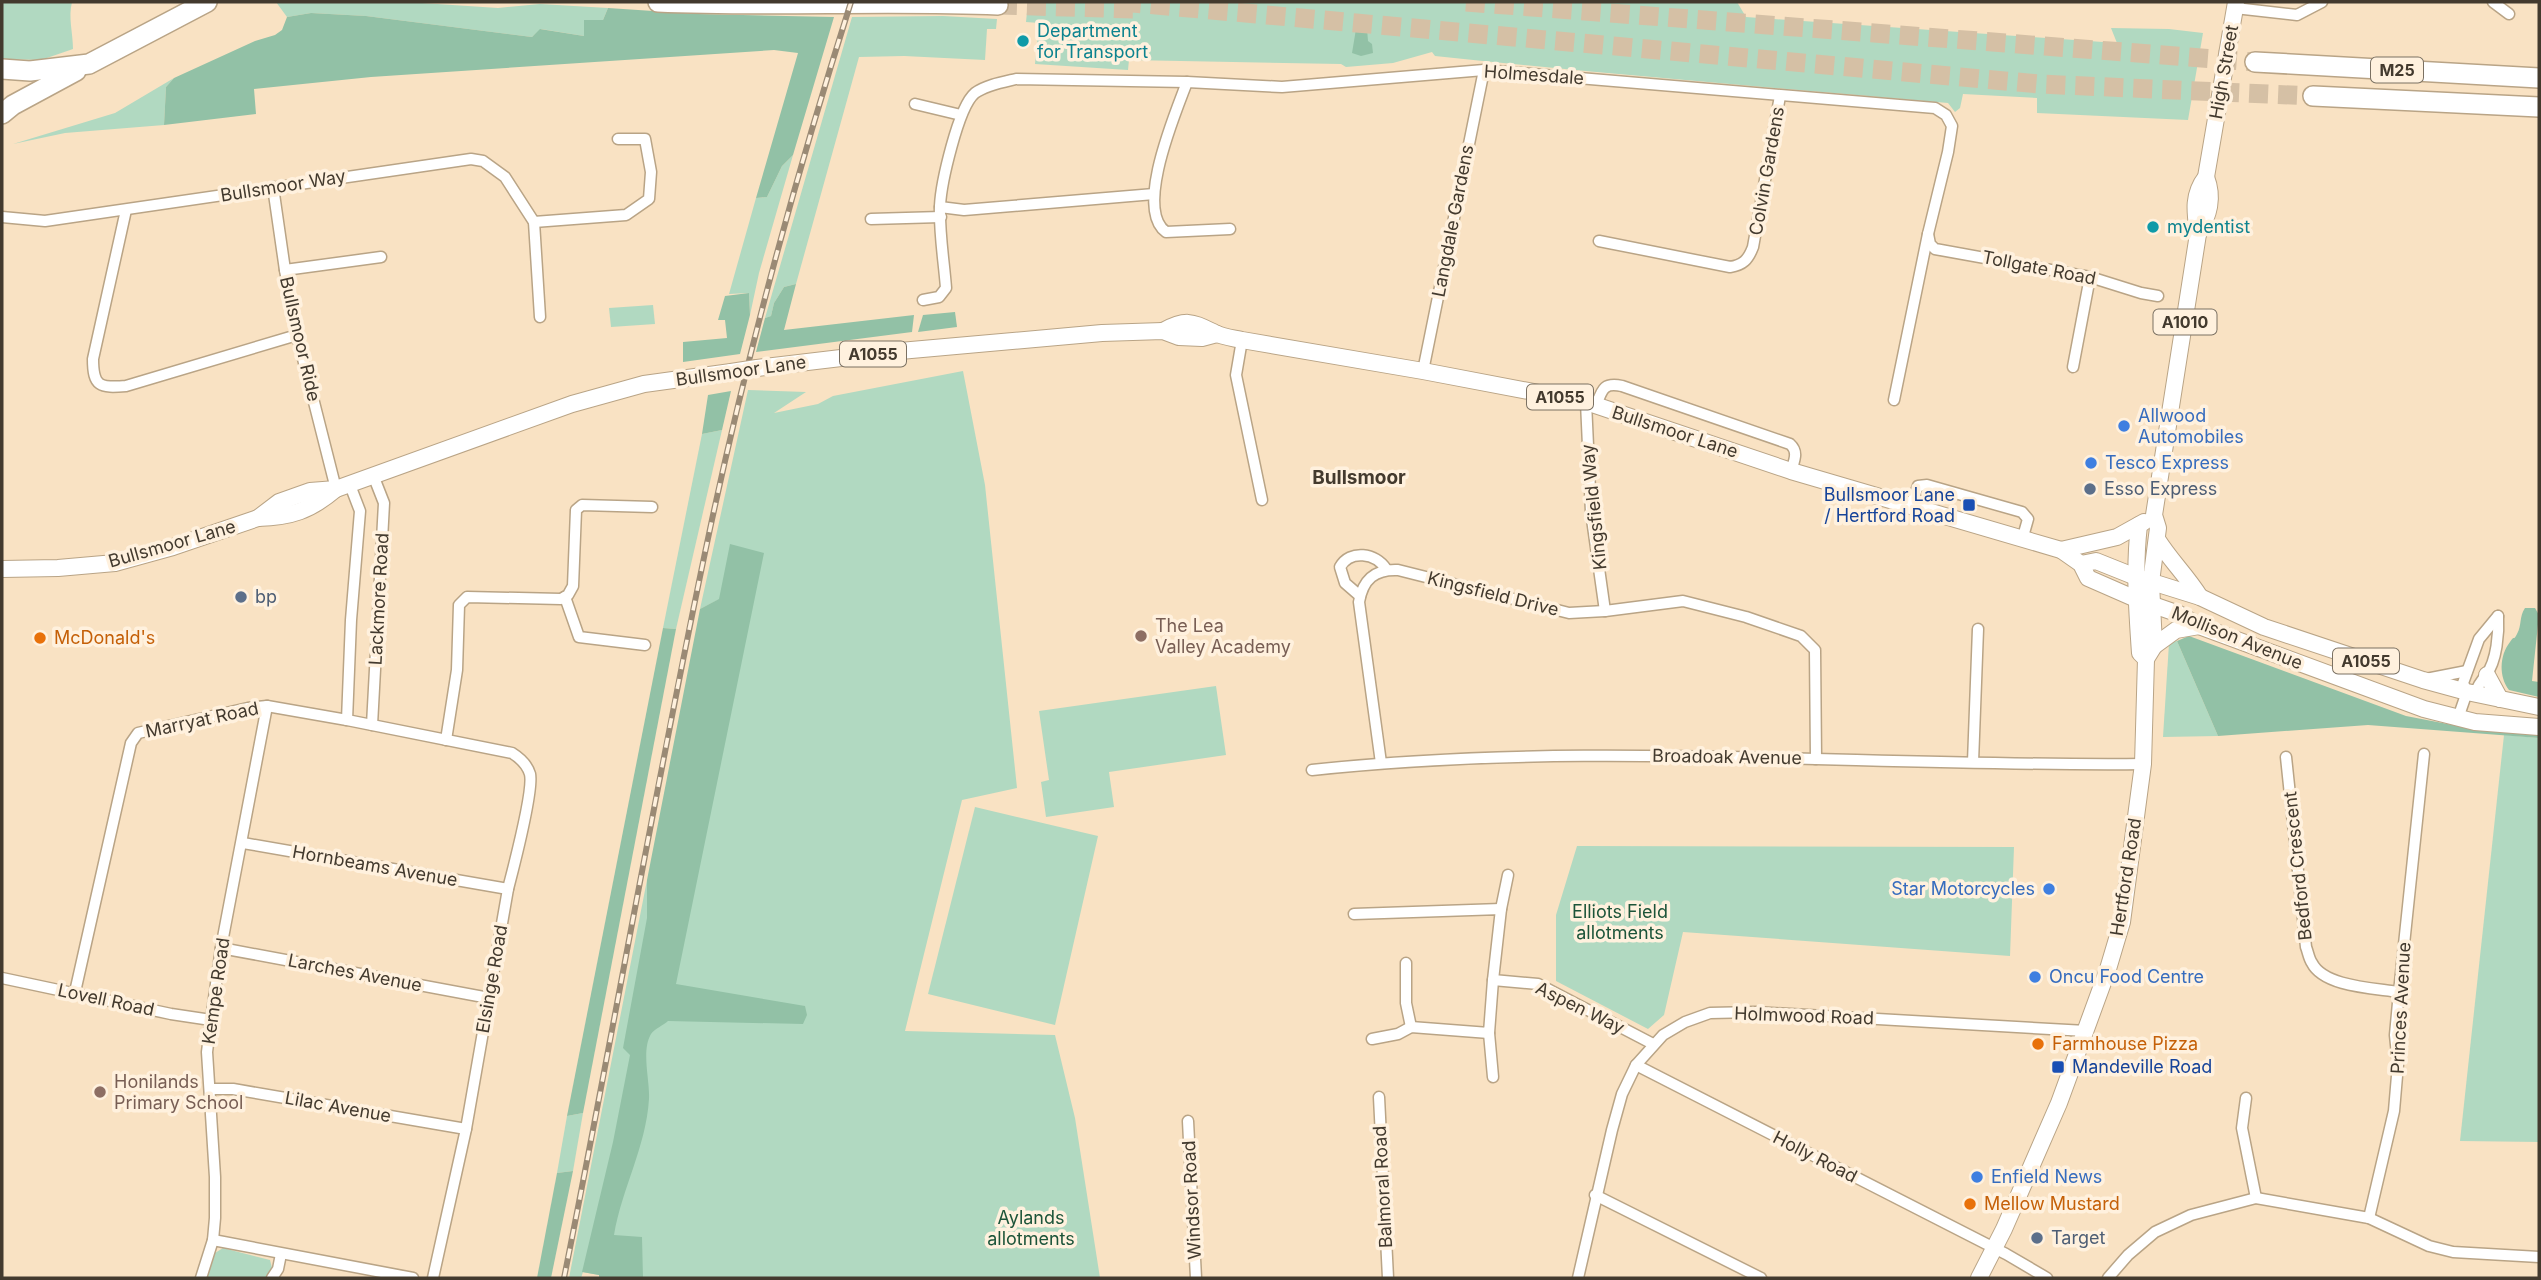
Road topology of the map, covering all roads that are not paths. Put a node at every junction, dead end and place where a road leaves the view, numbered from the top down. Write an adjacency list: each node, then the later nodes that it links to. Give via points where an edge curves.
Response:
1 (221, 2): 5 (highway)
2 (658, 2): 6 (highway)
3 (2322, 2): 7 (street, via 2297,15)
4 (2493, 2): 8 (street)
5 (202, 5): 10 (highway)
6 (998, 5)
7 (2235, 5): 22 (main road, High Street / A1010)
8 (2508, 14)
9 (2255, 62): 13 (highway, M25)
10 (89, 64): 11 (highway, via 47,70); 19 (highway)
11 (2, 69)
12 (1484, 70): 14 (street, Holmesdale, via 1282,87); 15 (street, Holmesdale); 42 (street, Langdale Gardens)
13 (2539, 78)
14 (1187, 82): 20 (street, Holmesdale, via 1016,79 974,94); 24 (street, via 1168,132)
15 (1780, 96): 31 (street, Holmesdale, via 1935,108 1946,114 1951,126 1948,152); 32 (street, Colvin Gardens, via 1749,259 1730,267)
16 (2313, 96): 18 (highway, M25)
17 (915, 104): 20 (street)
18 (2539, 107)
19 (2, 114)
20 (961, 114): 26 (street, Holmesdale)
21 (618, 139): 29 (street, via 645,139 652,172 649,200 626,215)
22 (2212, 142): 51 (main road, Hertford Road / A1010, via 2206,177 2197,189 2198,234)
23 (273, 187): 25 (street, Bullsmoor Way); 29 (street, Bullsmoor Way, via 471,159 483,161 505,177); 34 (street, Bullsmoor Ride)
24 (1154, 194): 26 (street); 30 (street, via 1157,222 1166,232)
25 (126, 210): 27 (street, Bullsmoor Way, via 45,221); 39 (street, via 93,359 93,377 98,384 126,386)
26 (940, 212): 28 (street); 37 (street, Holmesdale, via 946,288 939,297)
27 (2, 217)
28 (871, 219)
29 (534, 222): 38 (street, Bullsmoor Way)
30 (1230, 229)
31 (1928, 234): 35 (street, Tollgate Road, via 1936,249); 43 (street, Holmesdale)
32 (1599, 241)
33 (381, 257): 34 (street)
34 (285, 270): 39 (street, Bullsmoor Ride)
35 (2090, 277): 36 (street, Tollgate Road); 41 (street)
36 (2158, 296)
37 (923, 299)
38 (540, 317)
39 (297, 335): 47 (street, Bullsmoor Ride)
40 (1242, 340): 42 (main road, Bullsmoor Lane / A1055); 46 (main road, Bullsmoor Lane / A1055, bridge, via 1217,334 1188,338 1163,331 1027,339 644,384 572,404); 48 (street, via 1236,375)
41 (2073, 367)
42 (1423, 371): 44 (main road, Bullsmoor Lane / A1055)
43 (1894, 400)
44 (1591, 404): 45 (main road, Bullsmoor Lane / A1055); 45 (street, via 1606,386 1622,386 1790,444 1796,453); 65 (street, Kingsfield Way, via 1591,512)
45 (1791, 471): 49 (main road, Bullsmoor Lane / A1055)
46 (373, 475): 47 (main road, Bullsmoor Lane / A1055); 79 (street, Lackmore Road, via 384,503)
47 (343, 487): 57 (main road, Bullsmoor Lane / A1055, via 310,491 279,502 258,518 115,563); 78 (street, Lackmore Road, via 360,511)
48 (1262, 500)
49 (1911, 505): 54 (main road, Bullsmoor Lane / A1055); 54 (street, via 1918,486 1927,485 2022,512 2028,519)
50 (652, 507): 61 (street, via 582,505 576,510 573,586)
51 (2154, 515): 52 (main road); 53 (main road, Hertford Road / A1010)
52 (2139, 525): 55 (main road, via 2117,537); 59 (main road, Hertford Road / A1010)
53 (2157, 539): 59 (main road, Hertford Road / A1010); 62 (main road, A1010)
54 (2022, 540): 55 (main road, Bullsmoor Lane / A1055)
55 (2061, 550): 56 (main road, Bullsmoor Lane / A1055)
56 (2081, 564): 59 (main road, Bullsmoor Lane / A1055, via 2096,561); 63 (main road, Bullsmoor Lane / A1055, via 2088,578)
57 (2, 569)
58 (1386, 569): 60 (street, via 1366,581); 60 (street, Kingsfield Drive, via 1373,556 1344,561 1341,576); 65 (street, Kingsfield Drive, via 1569,613)
59 (2143, 579): 62 (main road, Mollison Avenue / A1055); 63 (main road, Hertford Road / A1010); 64 (main road, Hertford Road / A1010)
60 (1360, 596): 86 (street)
61 (565, 597): 68 (street, via 579,637); 81 (street, via 467,597 459,605 457,670)
62 (2200, 597): 72 (main road, Mollison Avenue / A1055, via 2264,627)
63 (2136, 599): 64 (main road, Mollison Avenue / A1055); 69 (main road, Hertford Road / A1010, via 2140,653)
64 (2153, 605): 66 (main road, Mollison Avenue / A1055); 69 (main road, Hertford Road / A1010)
65 (1605, 611): 84 (street, Kingsfield Drive, via 1683,601 1746,617 1809,641 1815,650)
66 (2199, 626): 69 (main road, via 2176,630); 77 (main road, Mollison Avenue / A1055)
67 (1978, 629): 85 (street)
68 (645, 645)
69 (2150, 653): 87 (main road, Hertford Road / A1010)
70 (2467, 671): 71 (street, via 2479,639 2498,615 2500,636); 72 (street); 73 (street, via 2463,684)
71 (2487, 675): 73 (street, via 2477,689); 74 (main road)
72 (2423, 680): 73 (main road, Mollison Avenue / A1055)
73 (2468, 692): 74 (main road, Mollison Avenue / A1055); 77 (street)
74 (2500, 699): 76 (main road, Mollison Avenue / A1055)
75 (267, 706): 78 (street, Marryat Road); 89 (street, Kempe Road); 98 (street, Marryat Road, via 138,733 131,743)
76 (2539, 707)
77 (2459, 718): 80 (main road, Mollison Avenue / A1055)
78 (347, 720): 79 (street, Marryat Road)
79 (372, 725): 81 (street, Marryat Road)
80 (2539, 727)
81 (446, 740): 91 (street, Elsinge Road, via 512,753 524,761 531,776)
82 (2424, 754): 99 (street, Princes Avenue)
83 (2286, 757): 99 (street, Bedford Crescent, via 2306,947 2312,966 2344,984)
84 (1815, 759): 85 (street, Broadoak Avenue); 86 (street, Broadoak Avenue, via 1594,754)
85 (1973, 762): 87 (street, Broadoak Avenue)
86 (1381, 763): 88 (street, Broadoak Avenue)
87 (2143, 764): 103 (main road, Hertford Road / A1010, via 2122,922)
88 (1312, 770)
89 (243, 843): 91 (street, Hornbeams Avenue); 94 (street, Kempe Road)
90 (1507, 874): 92 (street)
91 (508, 889): 100 (street, Elsinge Road)
92 (1501, 909): 93 (street); 97 (street)
93 (1354, 914)
94 (221, 948): 100 (street, Larches Avenue); 101 (street, Kempe Road)
95 (1406, 963): 102 (street)
96 (2, 978): 98 (street, Lovell Road)
97 (1493, 980): 104 (street); 106 (street, Aspen Way, via 1538,984)
98 (75, 992): 101 (street, Lovell Road)
99 (2399, 992): 116 (street, Princes Avenue, via 2394,1111)
100 (489, 998): 113 (street, Elsinge Road)
101 (211, 1020): 109 (street, Kempe Road, via 207,1052)
102 (1411, 1027): 104 (street); 105 (street)
103 (2086, 1031): 106 (street, Holmwood Road, via 1710,1013 1685,1022); 118 (main road, Hertford Road / A1010)
104 (1489, 1033): 108 (street)
105 (1372, 1039)
106 (1653, 1044): 107 (street, Holmwood Road)
107 (1636, 1065): 114 (street, Holmwood Road, via 1622,1094); 118 (street, Holly Road)
108 (1493, 1077)
109 (210, 1089): 113 (street, Lilac Avenue, via 233,1088); 117 (street, Kempe Road)
110 (1379, 1097): 126 (street, Balmoral Road)
111 (2246, 1098): 115 (street, via 2242,1128)
112 (1188, 1121): 125 (street, Windsor Road)
113 (466, 1129): 124 (street, Elsinge Road)
114 (1595, 1195): 127 (street, Holmwood Road); 128 (street)
115 (2256, 1198): 116 (street); 131 (street, via 2191,1216 2155,1232)
116 (2369, 1218): 120 (street, via 2453,1252)
117 (213, 1240): 119 (street); 121 (street, Kempe Road)
118 (1994, 1248): 129 (main road, Hertford Road / A1010); 130 (street)
119 (281, 1254): 122 (street); 123 (street)
120 (2539, 1257)
121 (201, 1278)
122 (272, 1278)
123 (413, 1278)
124 (433, 1278)
125 (1196, 1278)
126 (1388, 1278)
127 (1578, 1278)
128 (1761, 1278)
129 (1979, 1278)
130 (2047, 1278)
131 (2108, 1278)

